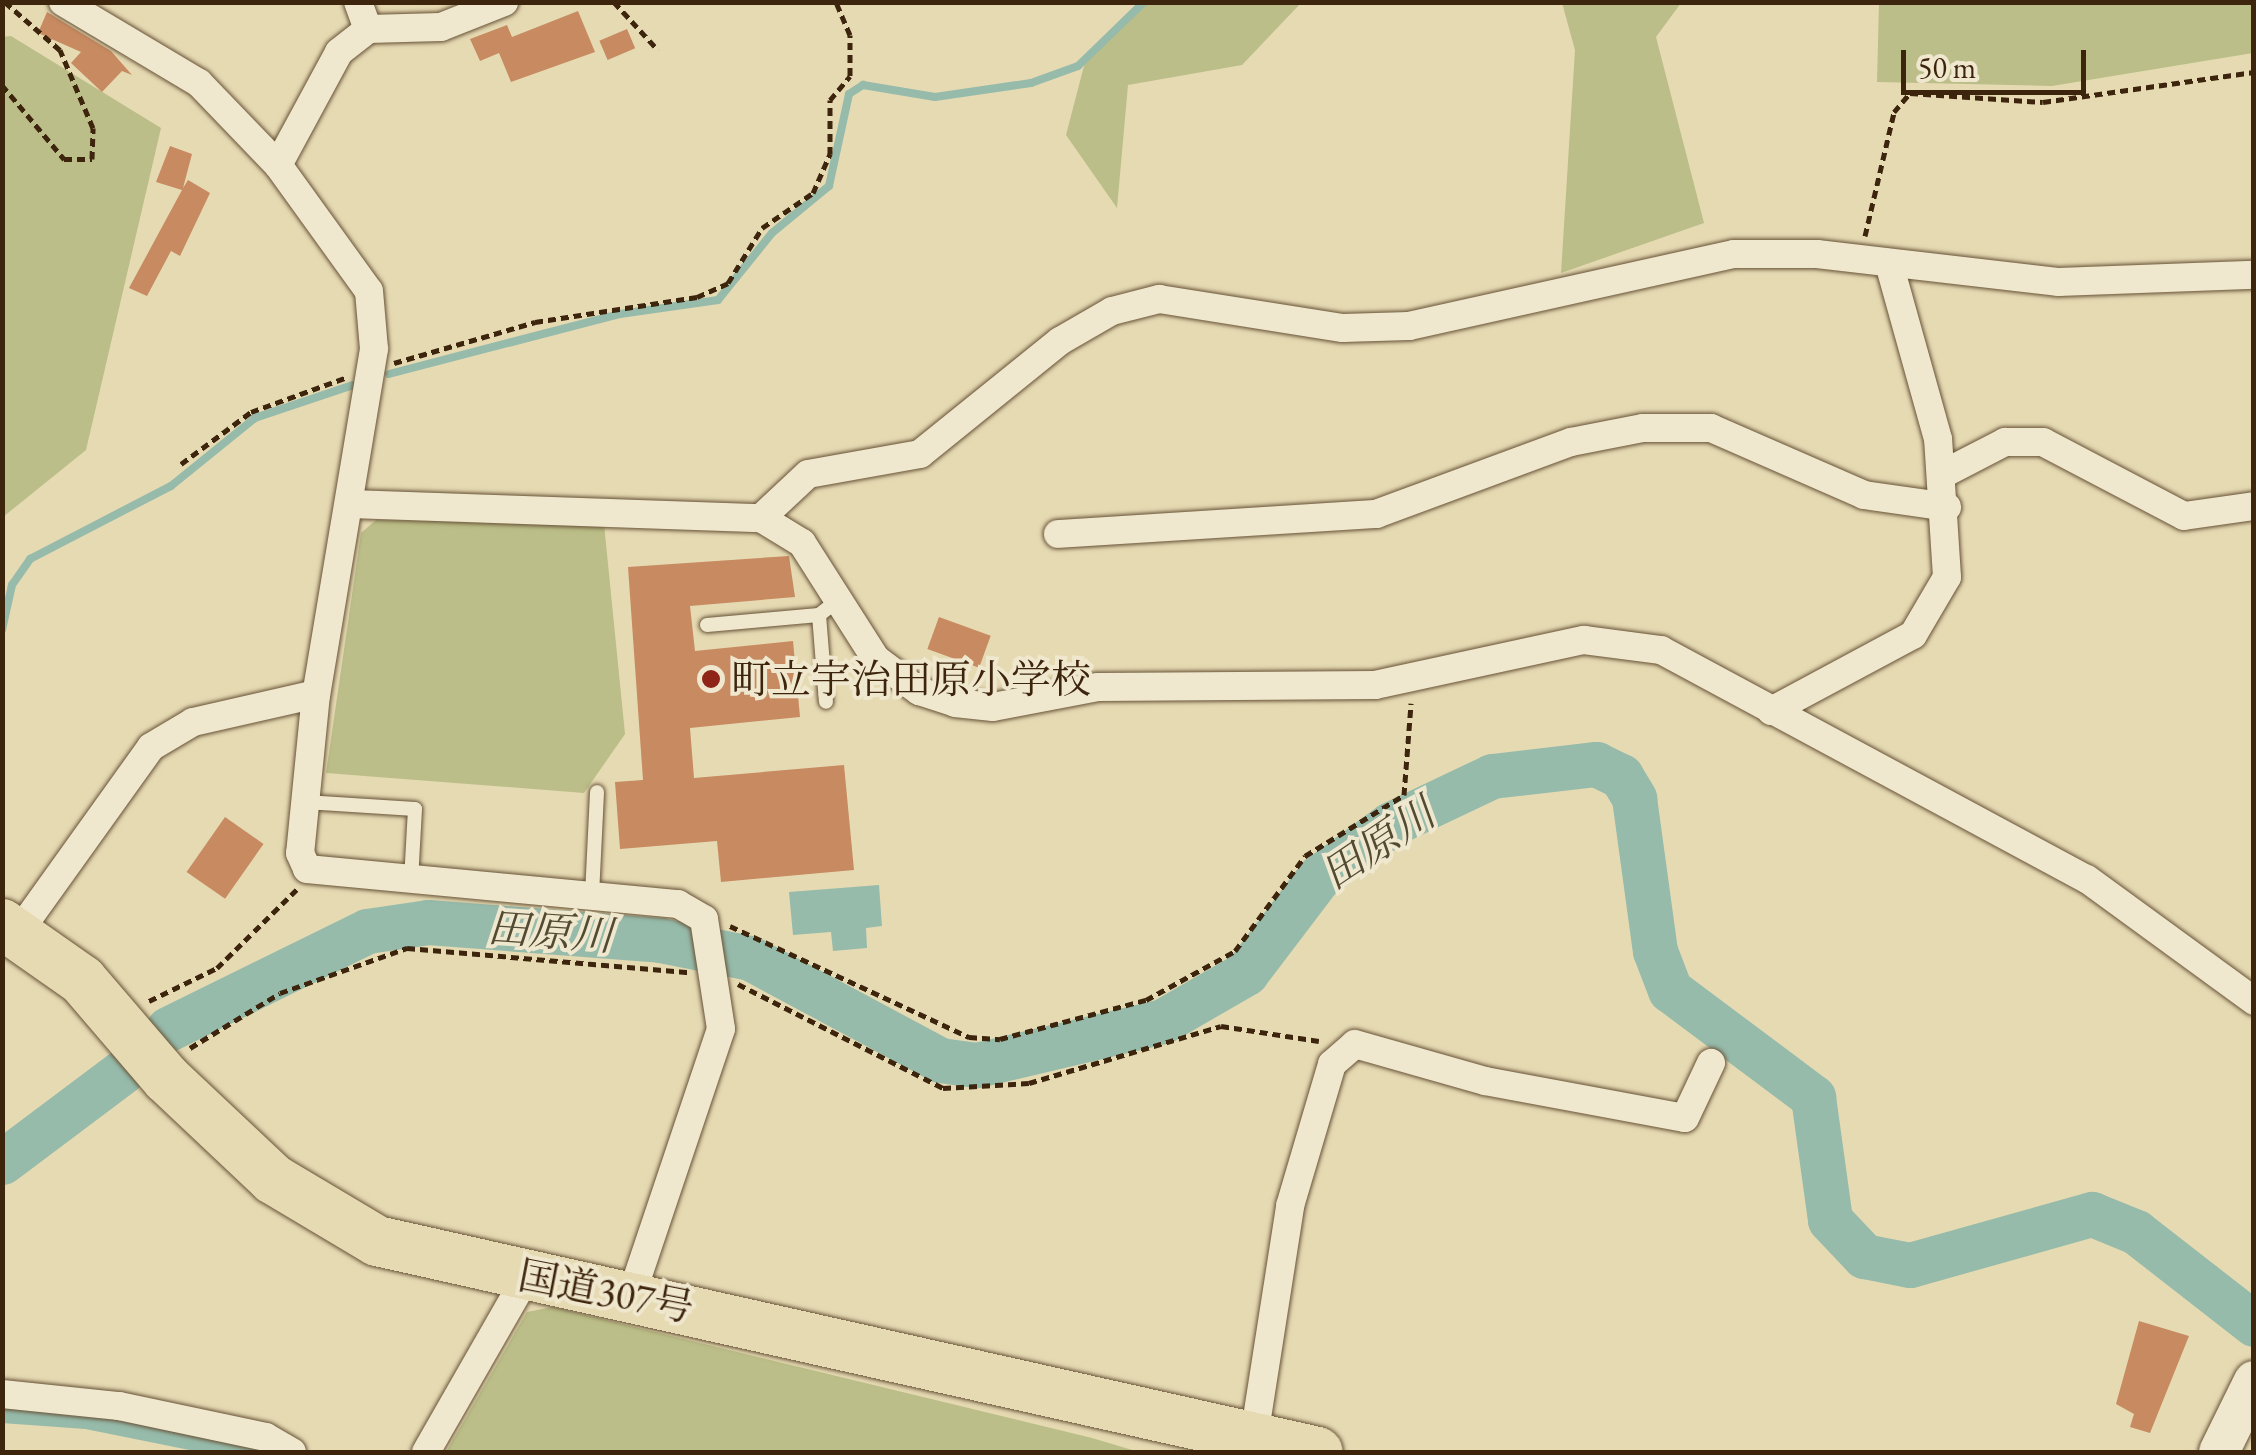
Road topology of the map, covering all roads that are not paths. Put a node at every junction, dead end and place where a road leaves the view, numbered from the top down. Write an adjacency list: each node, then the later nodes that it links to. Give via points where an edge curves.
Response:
1 (62, 2): 4 (street, via 199,82)
2 (504, 2): 3 (street, via 441,27)
3 (363, 16): 4 (street)
4 (278, 166): 8 (street, via 359,265 375,326)
5 (1889, 263): 6 (street, via 2059,282); 7 (street); 11 (street, via 1734,254 1409,326 1344,328 1159,300 1128,307 1060,342 920,454 808,474)
6 (2254, 275)
7 (1943, 474): 9 (street, via 2006,442 2043,442 2184,516); 10 (street)
8 (350, 504): 11 (street); 15 (street)
9 (2254, 506)
10 (1947, 507): 12 (street, via 1864,495 1711,428 1644,428 1572,442 1376,514); 17 (street, via 1947,577 1936,610 1873,662)
11 (761, 518): 13 (street, via 802,543)
12 (1058, 534)
13 (828, 608): 14 (lane); 16 (lane); 17 (street, via 919,692 956,703 993,707 1098,686 1418,678 1584,640 1661,650)
14 (707, 625)
15 (316, 694): 19 (street); 22 (street, via 192,722 152,747)
16 (826, 702)
17 (1771, 711): 23 (street, via 2086,879)
18 (597, 792): 21 (lane)
19 (305, 802): 20 (street, via 300,853 312,874); 20 (lane, via 416,809)
20 (411, 881): 21 (street)
21 (592, 895): 26 (street, via 685,905 708,930 718,972 717,1044)
22 (11, 927): 25 (highway, 国道307号, via 325,1216 402,1248)
23 (2254, 1001)
24 (1711, 1062): 29 (street, via 1685,1118 1486,1081 1355,1044 1332,1064 1290,1206)
25 (527, 1276): 26 (highway, 国道307号); 31 (street)
26 (632, 1294): 29 (highway, 国道307号)
27 (2254, 1381): 33 (street)
28 (2, 1394): 30 (street, via 119,1406 266,1437)
29 (1254, 1437): 32 (highway, 国道307号)
30 (292, 1452)
31 (426, 1452)
32 (1318, 1452)
33 (2219, 1452)

